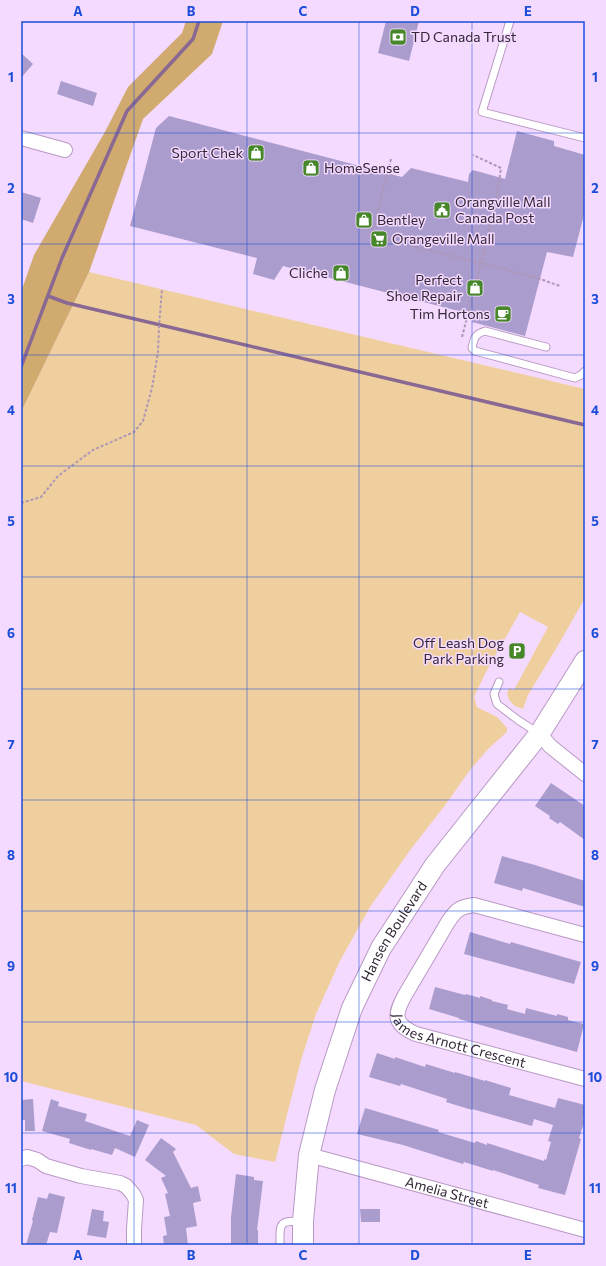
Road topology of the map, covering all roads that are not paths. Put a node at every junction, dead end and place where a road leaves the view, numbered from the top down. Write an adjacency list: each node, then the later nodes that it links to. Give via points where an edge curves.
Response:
1 (510, 21): 3 (lane, via 482,112)
2 (21, 138): 4 (street)
3 (585, 138)
4 (65, 150)
5 (546, 347): 6 (lane, via 485,331 478,333 472,348 475,351 575,378)
6 (585, 371)
7 (585, 661): 9 (street, Hansen Boulevard)
8 (499, 682): 9 (lane, via 494,694 498,704)
9 (540, 734): 10 (street, via 550,746); 13 (street, Hansen Boulevard, via 435,865 380,948 352,1008 325,1090)
10 (585, 774)
11 (585, 935): 12 (street, James Arnott Crescent, via 474,904 463,906 448,922 405,994 397,1016 398,1022 405,1030 416,1034)
12 (585, 1079)
13 (309, 1155): 15 (street, Hansen Boulevard); 16 (street, Amelia Street)
14 (21, 1159): 17 (street, via 27,1157 46,1166 126,1186 136,1200)
15 (303, 1221): 18 (lane, via 286,1221 282,1224); 19 (street, Hansen Boulevard)
16 (584, 1227)
17 (134, 1245)
18 (280, 1245)
19 (303, 1245)

